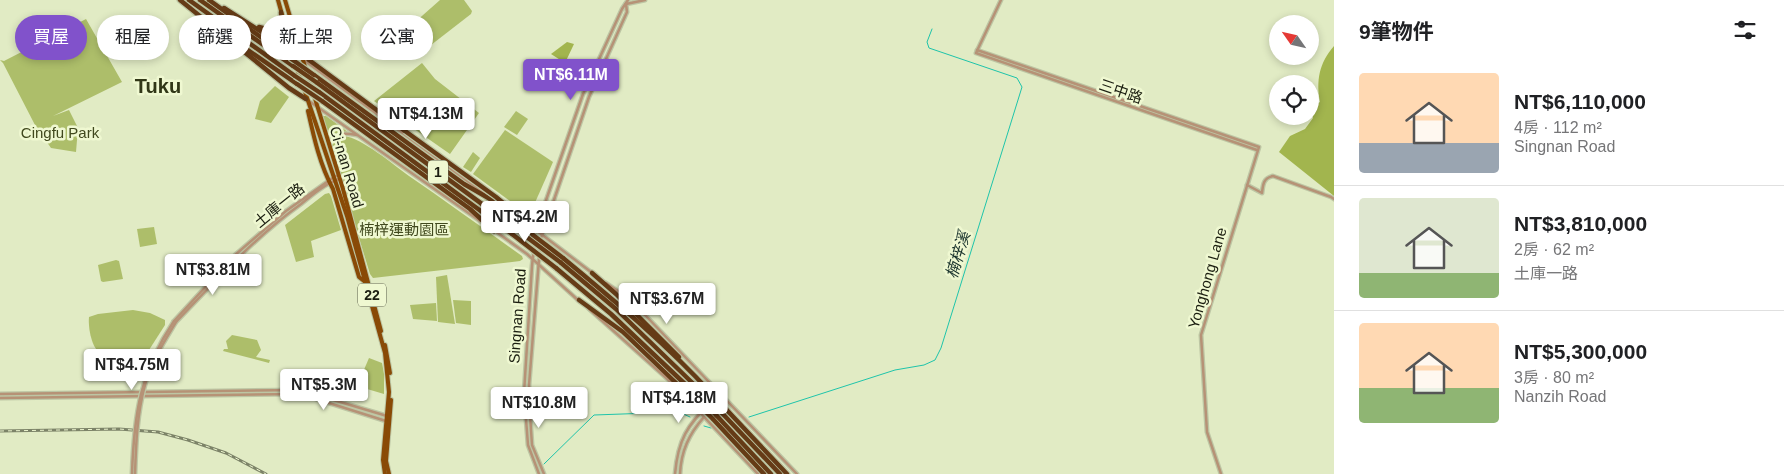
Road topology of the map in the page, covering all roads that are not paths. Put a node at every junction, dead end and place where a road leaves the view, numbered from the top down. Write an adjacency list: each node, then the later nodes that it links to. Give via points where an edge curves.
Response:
1 (180, 0): 13 (highway)
2 (189, 0): 27 (highway, 1, bridge, via 319,92)
3 (200, 0): 25 (highway, 1, bridge)
4 (210, 0): 11 (highway); 25 (highway, bridge)
5 (278, 0): 12 (main road, Ci-nan Road / 22)
6 (285, 0): 15 (main road, Ci-nan Road / 22)
7 (628, 0): 10 (street)
8 (645, 0): 10 (street)
9 (1001, 0): 33 (street, Yonghong Lane, via 977,51 1258,149)
10 (626, 4): 36 (street, Singnan Road, via 582,98); 38 (street, Singnan Road, via 627,12 589,96)
11 (226, 9): 12 (highway, via 270,30 281,22); 16 (highway)
12 (281, 12): 14 (main road, Ci-nan Road / 22)
13 (198, 15)
14 (282, 15)
15 (290, 15)
16 (261, 31)
17 (251, 53): 27 (highway, bridge)
18 (251, 57): 23 (highway)
19 (295, 60): 23 (main road, Ci-nan Road / 22)
20 (303, 60): 24 (main road, Ci-nan Road / 22)
21 (304, 60): 35 (street)
22 (309, 60): 40 (highway, bridge, via 496,197)
23 (306, 99): 24 (street); 31 (main road, Ci-nan Road / 22); 32 (main road, Ci-nan Road / 22, via 314,142)
24 (315, 105): 29 (street); 30 (main road, Ci-nan Road / 22)
25 (351, 105): 26 (highway, 1)
26 (361, 112): 35 (highway, via 464,184); 40 (highway, 1, bridge)
27 (344, 115): 28 (highway, 1)
28 (355, 122): 37 (highway, via 470,209); 50 (highway, 1, bridge, via 556,268 611,314)
29 (359, 136): 30 (street, via 339,134); 37 (street)
30 (328, 145): 31 (main road, Ci-nan Road / 22)
31 (336, 178): 32 (street, 土庫一路); 43 (main road, Ci-nan Road / 22); 55 (main road, Ci-nan Road / 22, via 388,353 392,382)
32 (329, 182): 43 (main road, Ci-nan Road / 22, via 359,277); 60 (street, 土庫一路, bridge, via 286,211 236,255 175,322 155,353 143,383 133,439)
33 (1247, 186): 34 (street, via 1262,193 1264,181 1273,176); 70 (street, Yonghong Lane, via 1201,335 1207,432)
34 (1334, 200)
35 (504, 207): 36 (street)
36 (536, 229): 38 (street); 39 (street, Singnan Road)
37 (494, 231): 39 (street)
38 (542, 234): 41 (street, Singnan Road); 42 (street)
39 (532, 259): 41 (street); 63 (street, Singnan Road, via 524,386 528,445)
40 (561, 260): 45 (highway, via 614,300); 51 (highway, 1, bridge)
41 (538, 264): 44 (street); 58 (street, Singnan Road, via 529,385 530,421 532,445)
42 (592, 273): 45 (highway); 46 (street, via 645,315)
43 (365, 281): 55 (main road, Ci-nan Road / 22, via 385,353)
44 (579, 300): 50 (highway, via 623,332); 52 (street)
45 (693, 373): 51 (highway, bridge)
46 (720, 393): 48 (street); 52 (street)
47 (0, 394): 55 (street, via 297,390)
48 (724, 397): 53 (street); 69 (street)
49 (0, 398): 55 (street, via 295,394)
50 (702, 404): 54 (highway, 1, bridge)
51 (722, 409): 67 (highway, 1); 68 (highway)
52 (700, 412): 53 (street); 64 (street, via 682,437)
53 (704, 417): 54 (street); 65 (street, via 686,442)
54 (712, 418): 57 (highway); 57 (street, via 715,429); 59 (highway, 1)
55 (388, 420): 56 (main road, Ci-nan Road / 22)
56 (385, 460): 61 (main road, 22); 62 (main road, 22)
57 (758, 471): 66 (highway)
58 (544, 473)
59 (771, 473)
60 (133, 474)
61 (385, 474)
62 (389, 474)
63 (540, 474)
64 (674, 474)
65 (680, 474)
66 (764, 474)
67 (780, 474)
68 (787, 474)
69 (797, 474)
70 (1221, 474)

